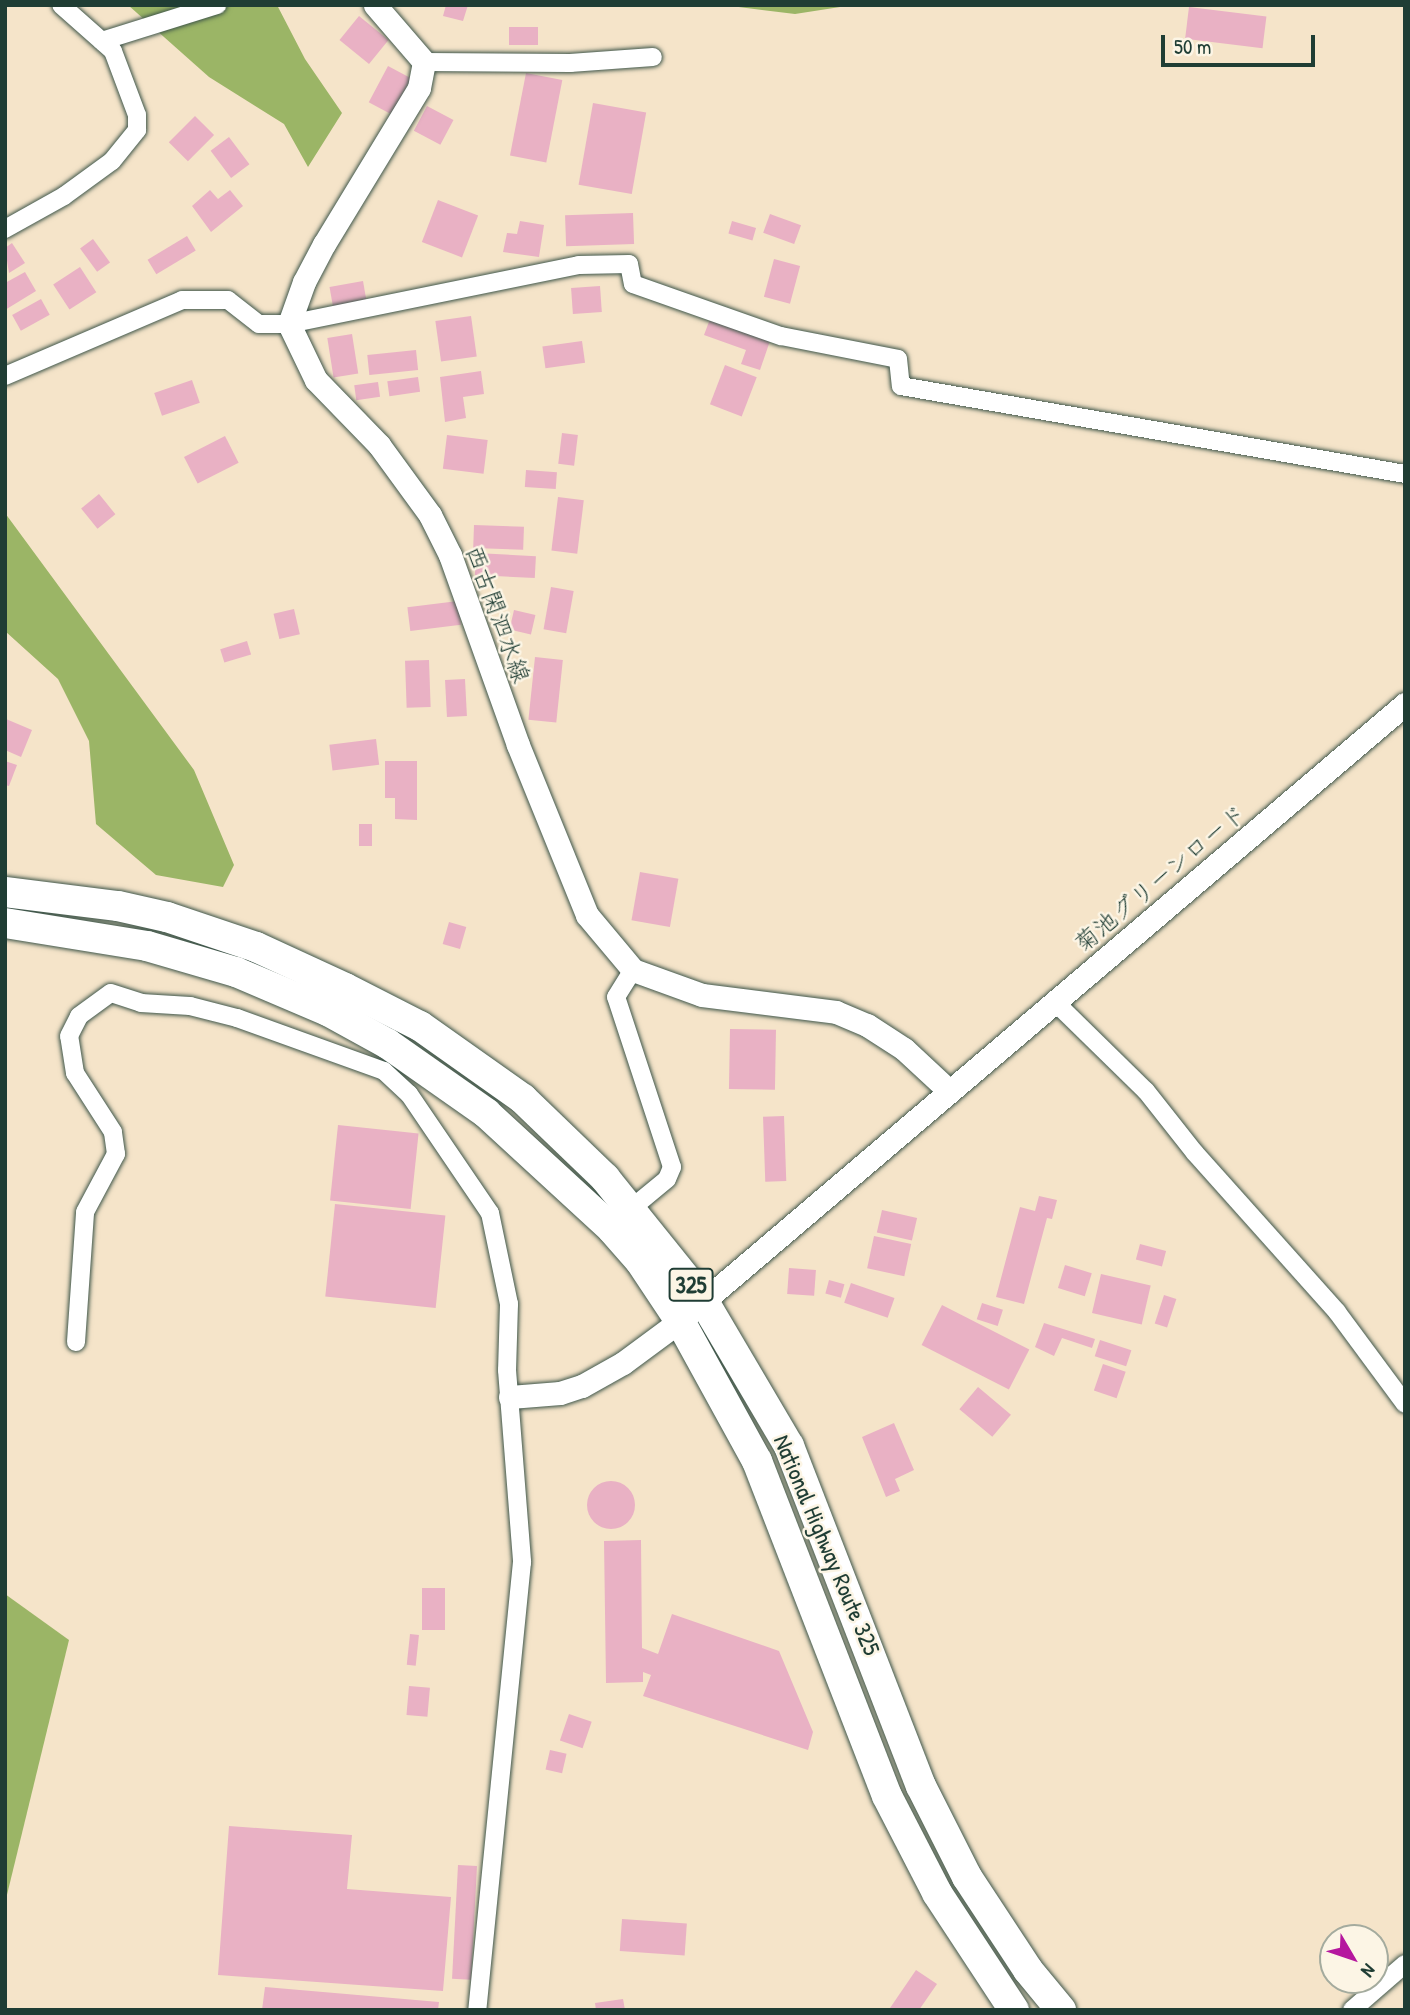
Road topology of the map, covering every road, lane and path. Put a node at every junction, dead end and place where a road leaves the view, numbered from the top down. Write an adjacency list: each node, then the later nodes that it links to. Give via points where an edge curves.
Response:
1 (61, 5): 4 (street)
2 (217, 5): 4 (street)
3 (373, 6): 6 (main road)
4 (102, 41): 7 (street, via 113,51 137,115 137,130 112,161 64,196)
5 (653, 57): 6 (street, via 570,63)
6 (424, 62): 8 (main road, via 418,88 324,244)
7 (5, 229)
8 (289, 324): 9 (street, via 259,324 228,300 182,300); 10 (street, via 579,265 629,264 633,284 781,336 898,359 901,386); 14 (main road, 西古閑泗水線, via 316,380 379,445 430,515 450,555 570,878 600,937)
9 (5, 376)
10 (1405, 474)
11 (1405, 704): 15 (main road, 菊池グリーンロード)
12 (5, 892): 17 (highway, National Highway Route 325 / 325, via 118,906 167,918 256,947 345,988 419,1026 523,1099)
13 (5, 923): 19 (highway, National Highway Route 325 / 325, via 147,946 236,972 328,1011 388,1044 486,1113 585,1200 640,1261)
14 (633, 970): 16 (main road, 西古閑泗水線, via 702,995 836,1012 904,1049); 17 (street, via 616,997 672,1167 667,1179)
15 (1055, 1002): 16 (main road, 菊池グリーンロード); 22 (street, via 1146,1091 1337,1312)
16 (947, 1089): 18 (main road, 菊池グリーンロード)
17 (632, 1208): 18 (highway, National Highway Route 325 / 325)
18 (703, 1300): 19 (main road, 菊池グリーンロード); 26 (highway, National Highway Route 325 / 325, via 789,1446 921,1786 967,1877 1028,1970)
19 (680, 1321): 21 (main road, 菊池グリーンロード, via 582,1386 560,1393); 25 (highway, National Highway Route 325 / 325, via 757,1461 887,1796 937,1893)
20 (76, 1342): 21 (street, via 85,1212 116,1154 113,1132 75,1073 69,1036 79,1016 111,993 141,1003 190,1006 237,1018 384,1071 409,1094 490,1213 509,1304)
21 (510, 1397): 24 (street, via 522,1562)
22 (1405, 1404)
23 (1405, 1964): 27 (street)
24 (477, 2010)
25 (1014, 2010)
26 (1061, 2010)
27 (1352, 2010)

